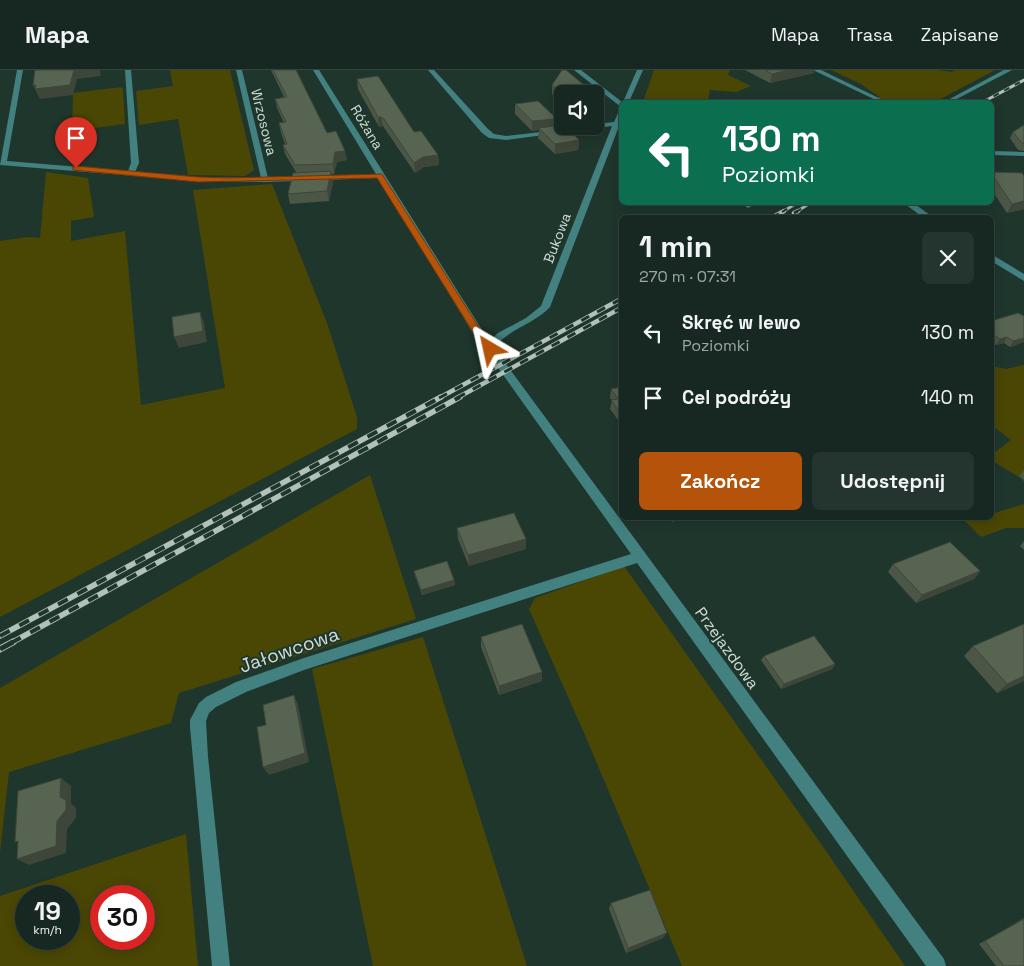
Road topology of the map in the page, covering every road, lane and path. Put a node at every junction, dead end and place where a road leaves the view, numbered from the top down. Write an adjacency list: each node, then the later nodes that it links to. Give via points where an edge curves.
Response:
1 (20, 70): 18 (street)
2 (128, 70): 19 (street, via 135,163)
3 (238, 70): 21 (street, Wrzosowa)
4 (316, 70): 20 (street, Różana)
5 (431, 70): 15 (street, via 492,136 506,138)
6 (577, 70): 13 (street)
7 (640, 70): 10 (street)
8 (816, 70): 11 (street)
9 (1009, 70): 12 (street)
10 (627, 100)
11 (880, 100)
12 (951, 100)
13 (619, 103)
14 (619, 116): 15 (street, Bukowa)
15 (615, 124): 26 (street, Bukowa, via 545,307 530,320 502,335)
16 (994, 153): 17 (street)
17 (1024, 154)
18 (1, 163): 19 (street)
19 (130, 172): 21 (street, via 198,180)
20 (379, 176): 21 (street); 26 (street, Różana)
21 (265, 180)
22 (910, 205): 23 (street)
23 (926, 215)
24 (994, 259): 25 (street)
25 (1024, 278)
26 (490, 349): 27 (street, Przejazdowa)
27 (640, 557): 28 (street, Jałowcowa, via 304,664 242,687 204,708 198,727); 29 (street, Przejazdowa)
28 (221, 966)
29 (937, 966)

